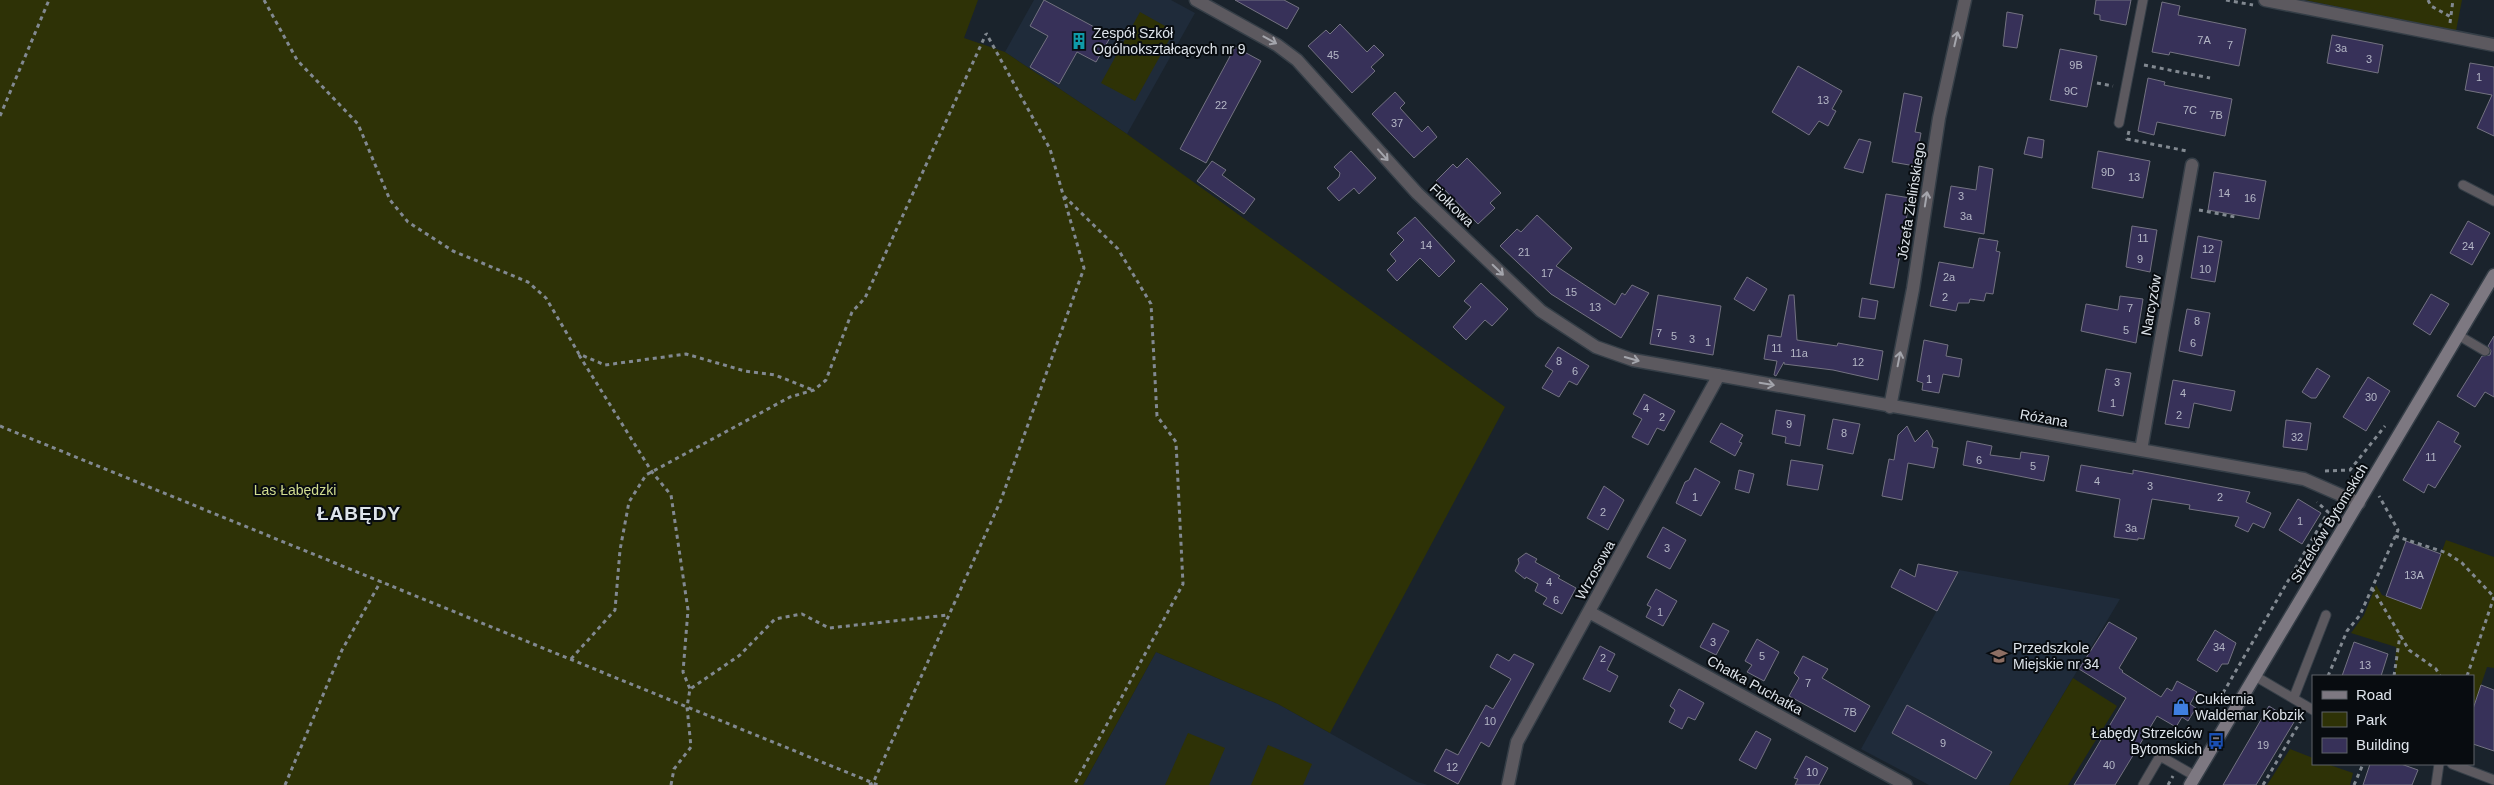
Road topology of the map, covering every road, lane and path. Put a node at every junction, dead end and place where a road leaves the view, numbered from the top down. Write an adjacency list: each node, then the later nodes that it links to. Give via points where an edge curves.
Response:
1 (49, 0): 14 (path)
2 (264, 0): 26 (path, via 297,60 358,124 390,200 408,222 454,251 528,282 546,298)
3 (1196, 0): 27 (street, Fiołkowa, one-way to 27, via 1277,44 1297,60 1417,193 1542,311 1596,347 1633,360)
4 (1965, 0): 29 (street, Józefa Zielińskiego, one-way to 4, via 1913,290 1938,118)
5 (2143, 0): 12 (lane)
6 (2265, 0): 10 (street)
7 (2428, 0): 9 (path, via 2431,6)
8 (2453, 0): 9 (path)
9 (2451, 17): 10 (path)
10 (2449, 36): 11 (street)
11 (2494, 45)
12 (2131, 62): 13 (path); 15 (lane)
13 (2210, 78)
14 (0, 116)
15 (2119, 123)
16 (2127, 139): 17 (path, via 2194,152)
17 (2192, 165): 21 (street, Narcyzów)
18 (2463, 185): 20 (lane)
19 (1063, 196): 28 (path, via 1050,148 986,33 866,298 852,312 826,380); 44 (path, via 1084,268 1001,500); 68 (path, via 1118,249 1151,304 1157,416 1176,442 1183,584)
20 (2494, 202)
21 (2184, 207): 22 (path); 32 (street, Narcyzów)
22 (2235, 217)
23 (2494, 276): 24 (street, Strzelców Bytomskich)
24 (2458, 336): 25 (lane); 37 (street, Strzelców Bytomskich)
25 (2485, 351)
26 (579, 354): 28 (path, via 605,365 686,354 745,371 775,375); 34 (path)
27 (1720, 375): 29 (street, Różana, one-way to 29); 43 (street, Wrzosowa)
28 (814, 390): 34 (path, via 790,397)
29 (1890, 407): 32 (street, Różana)
30 (2385, 425): 33 (path)
31 (0, 426): 39 (path)
32 (2141, 450): 37 (street, Różana, via 2304,479)
33 (2350, 470)
34 (652, 472): 47 (path, via 646,475 629,502 620,550 615,610); 53 (path, via 671,496 688,610 684,672)
35 (2378, 494): 38 (path, via 2398,530)
36 (2315, 500): 55 (path, via 2328,512)
37 (2359, 502): 52 (street, Strzelców Bytomskich)
38 (2395, 536): 40 (path); 41 (path, via 2447,553 2462,563)
39 (381, 581): 47 (path); 65 (path, via 342,650)
40 (2372, 588): 46 (path); 48 (path, via 2360,615 2347,631)
41 (2494, 597): 42 (path)
42 (2493, 603): 51 (path)
43 (1589, 612): 69 (street, Wrzosowa, via 1517,742); 70 (street, Chatka Puchatka)
44 (949, 615): 53 (path, via 829,628 802,614 775,620 740,655); 64 (path)
45 (2326, 615): 54 (lane)
46 (2400, 634): 49 (path); 50 (path, via 2409,650)
47 (570, 660): 56 (path)
48 (2328, 675)
49 (2394, 675)
50 (2439, 675)
51 (2467, 675)
52 (2255, 676): 54 (lane); 62 (street, Strzelców Bytomskich)
53 (690, 689): 56 (path)
54 (2294, 697): 57 (lane)
55 (2218, 700)
56 (687, 707): 64 (path); 66 (path, via 690,747 674,769)
57 (2312, 709)
58 (2302, 720): 72 (path)
59 (2363, 765): 73 (path)
60 (2439, 765): 74 (lane)
61 (2455, 765): 63 (lane)
62 (2192, 780): 71 (lane, via 2160,756)
63 (2494, 780)
64 (871, 784): 67 (path)
65 (285, 785)
66 (671, 785)
67 (878, 785)
68 (1074, 785)
69 (1508, 785)
70 (1906, 785)
71 (2143, 785)
72 (2263, 785)
73 (2354, 785)
74 (2436, 785)

